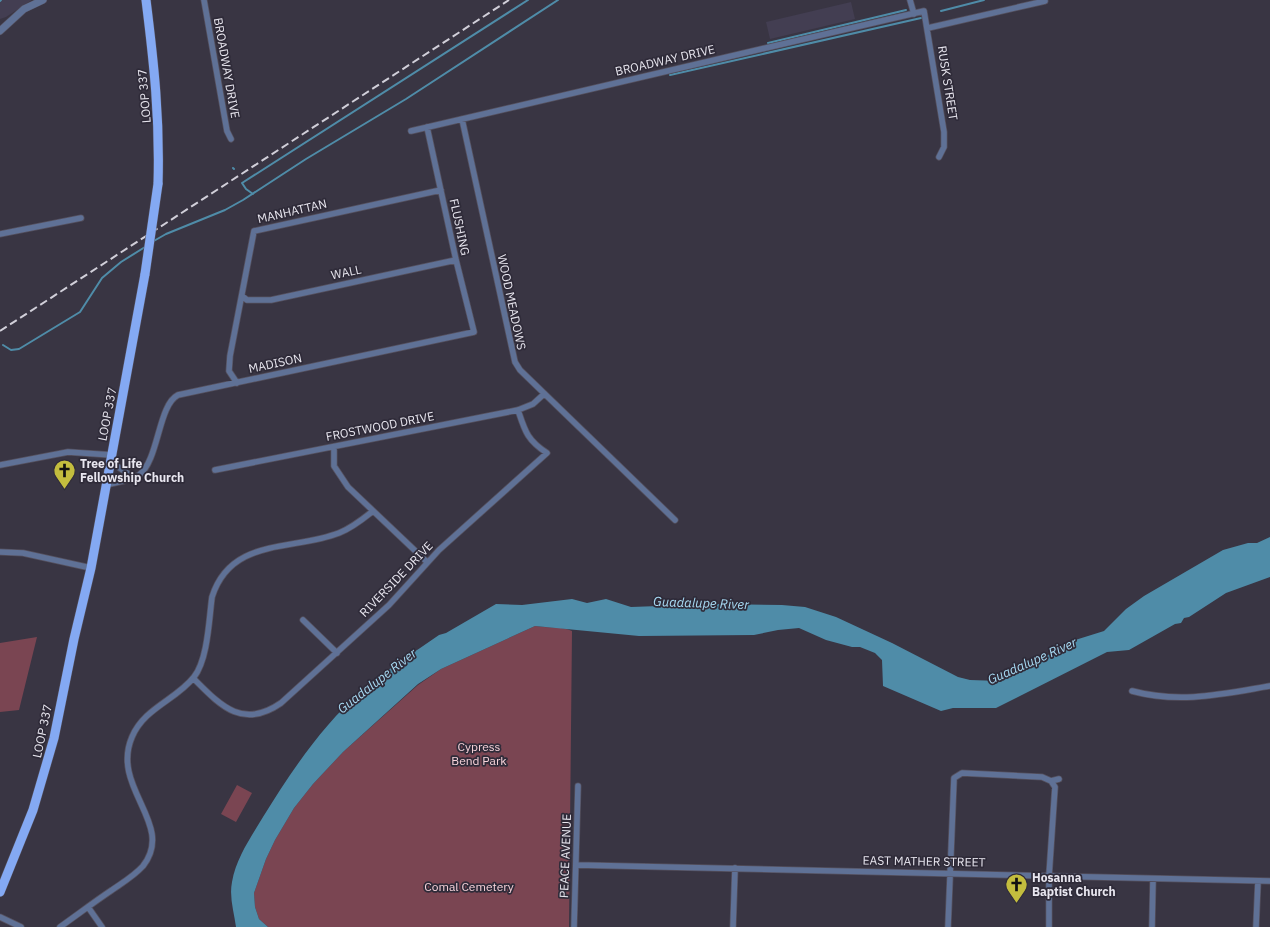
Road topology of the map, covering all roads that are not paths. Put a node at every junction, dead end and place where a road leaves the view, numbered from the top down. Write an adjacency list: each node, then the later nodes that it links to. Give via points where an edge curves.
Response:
1 (43, 0): 9 (street, via 24,8)
2 (146, 0): 25 (main road, LOOP 337, bridge, via 158,108 158,184 145,274)
3 (204, 0): 13 (street, BROADWAY DRIVE, via 227,131)
4 (910, 0): 7 (street)
5 (1045, 1): 8 (street)
6 (924, 11): 7 (street, BROADWAY DRIVE); 8 (street, RUSK STREET)
7 (914, 14): 10 (street, BROADWAY DRIVE)
8 (928, 28): 14 (street, RUSK STREET, via 944,132 944,147)
9 (0, 31)
10 (462, 119): 11 (street, BROADWAY DRIVE); 22 (street, WOOD MEADOWS, via 512,356 520,370)
11 (428, 127): 12 (street, BROADWAY DRIVE); 15 (street, FLUSHING)
12 (411, 131)
13 (231, 140)
14 (939, 157)
15 (441, 190): 18 (street, FLUSHING); 19 (street, MANHATTAN, via 254,231)
16 (81, 218): 17 (street)
17 (0, 234)
18 (456, 260): 19 (street, WALL, via 271,300 247,300); 20 (street, FLUSHING)
19 (242, 296): 21 (street, MANHATTAN, via 229,365 229,371)
20 (474, 332): 21 (street, MADISON)
21 (237, 383): 28 (street, MADISON, via 178,395 172,399 145,467 140,474)
22 (544, 394): 23 (street, FROSTWOOD DRIVE, via 533,404); 31 (street, WOOD MEADOWS)
23 (518, 410): 24 (street, FROSTWOOD DRIVE); 33 (street, RIVERSIDE DRIVE, via 525,433 547,453)
24 (334, 446): 27 (street, FROSTWOOD DRIVE); 30 (street, via 334,466 338,474)
25 (111, 458): 26 (street, via 80,452 53,454); 28 (street); 29 (main road, LOOP 337)
26 (0, 465)
27 (215, 470)
28 (131, 478): 29 (street, MADISON)
29 (106, 485): 34 (main road, LOOP 337)
30 (373, 511): 33 (street); 37 (street, via 340,533 268,548 243,557 232,566 215,589 202,661)
31 (675, 520)
32 (0, 552): 34 (street, via 23,553)
33 (427, 562): 36 (street, RIVERSIDE DRIVE, via 393,600)
34 (91, 568): 50 (main road, LOOP 337, via 47,767 26,831)
35 (303, 620): 36 (street)
36 (337, 653): 37 (street, RIVERSIDE DRIVE, via 281,703 255,715 237,713 224,707)
37 (193, 678): 51 (street, via 143,719 129,745 127,765 130,782 152,831 148,856 137,871)
38 (1270, 686): 39 (street, via 1183,699 1153,697)
39 (1132, 691)
40 (1059, 779): 41 (street)
41 (1051, 781): 45 (street, via 1042,777 962,773 956,776 953,782); 46 (street, via 1055,787)
42 (578, 786): 43 (street, PEACE AVENUE)
43 (577, 865): 44 (street, EAST MATHER STREET); 56 (street, PEACE AVENUE)
44 (735, 868): 45 (street, EAST MATHER STREET); 57 (street)
45 (950, 872): 46 (street, EAST MATHER STREET); 58 (street)
46 (1049, 876): 47 (street, EAST MATHER STREET); 59 (street)
47 (1153, 878): 48 (street, EAST MATHER STREET); 60 (street)
48 (1258, 881): 49 (street, EAST MATHER STREET); 61 (street)
49 (1270, 881)
50 (0, 892)
51 (88, 907): 54 (street); 55 (street)
52 (0, 917): 53 (street)
53 (21, 927)
54 (60, 927)
55 (102, 927)
56 (574, 927)
57 (733, 927)
58 (948, 927)
59 (1049, 927)
60 (1152, 927)
61 (1256, 927)

